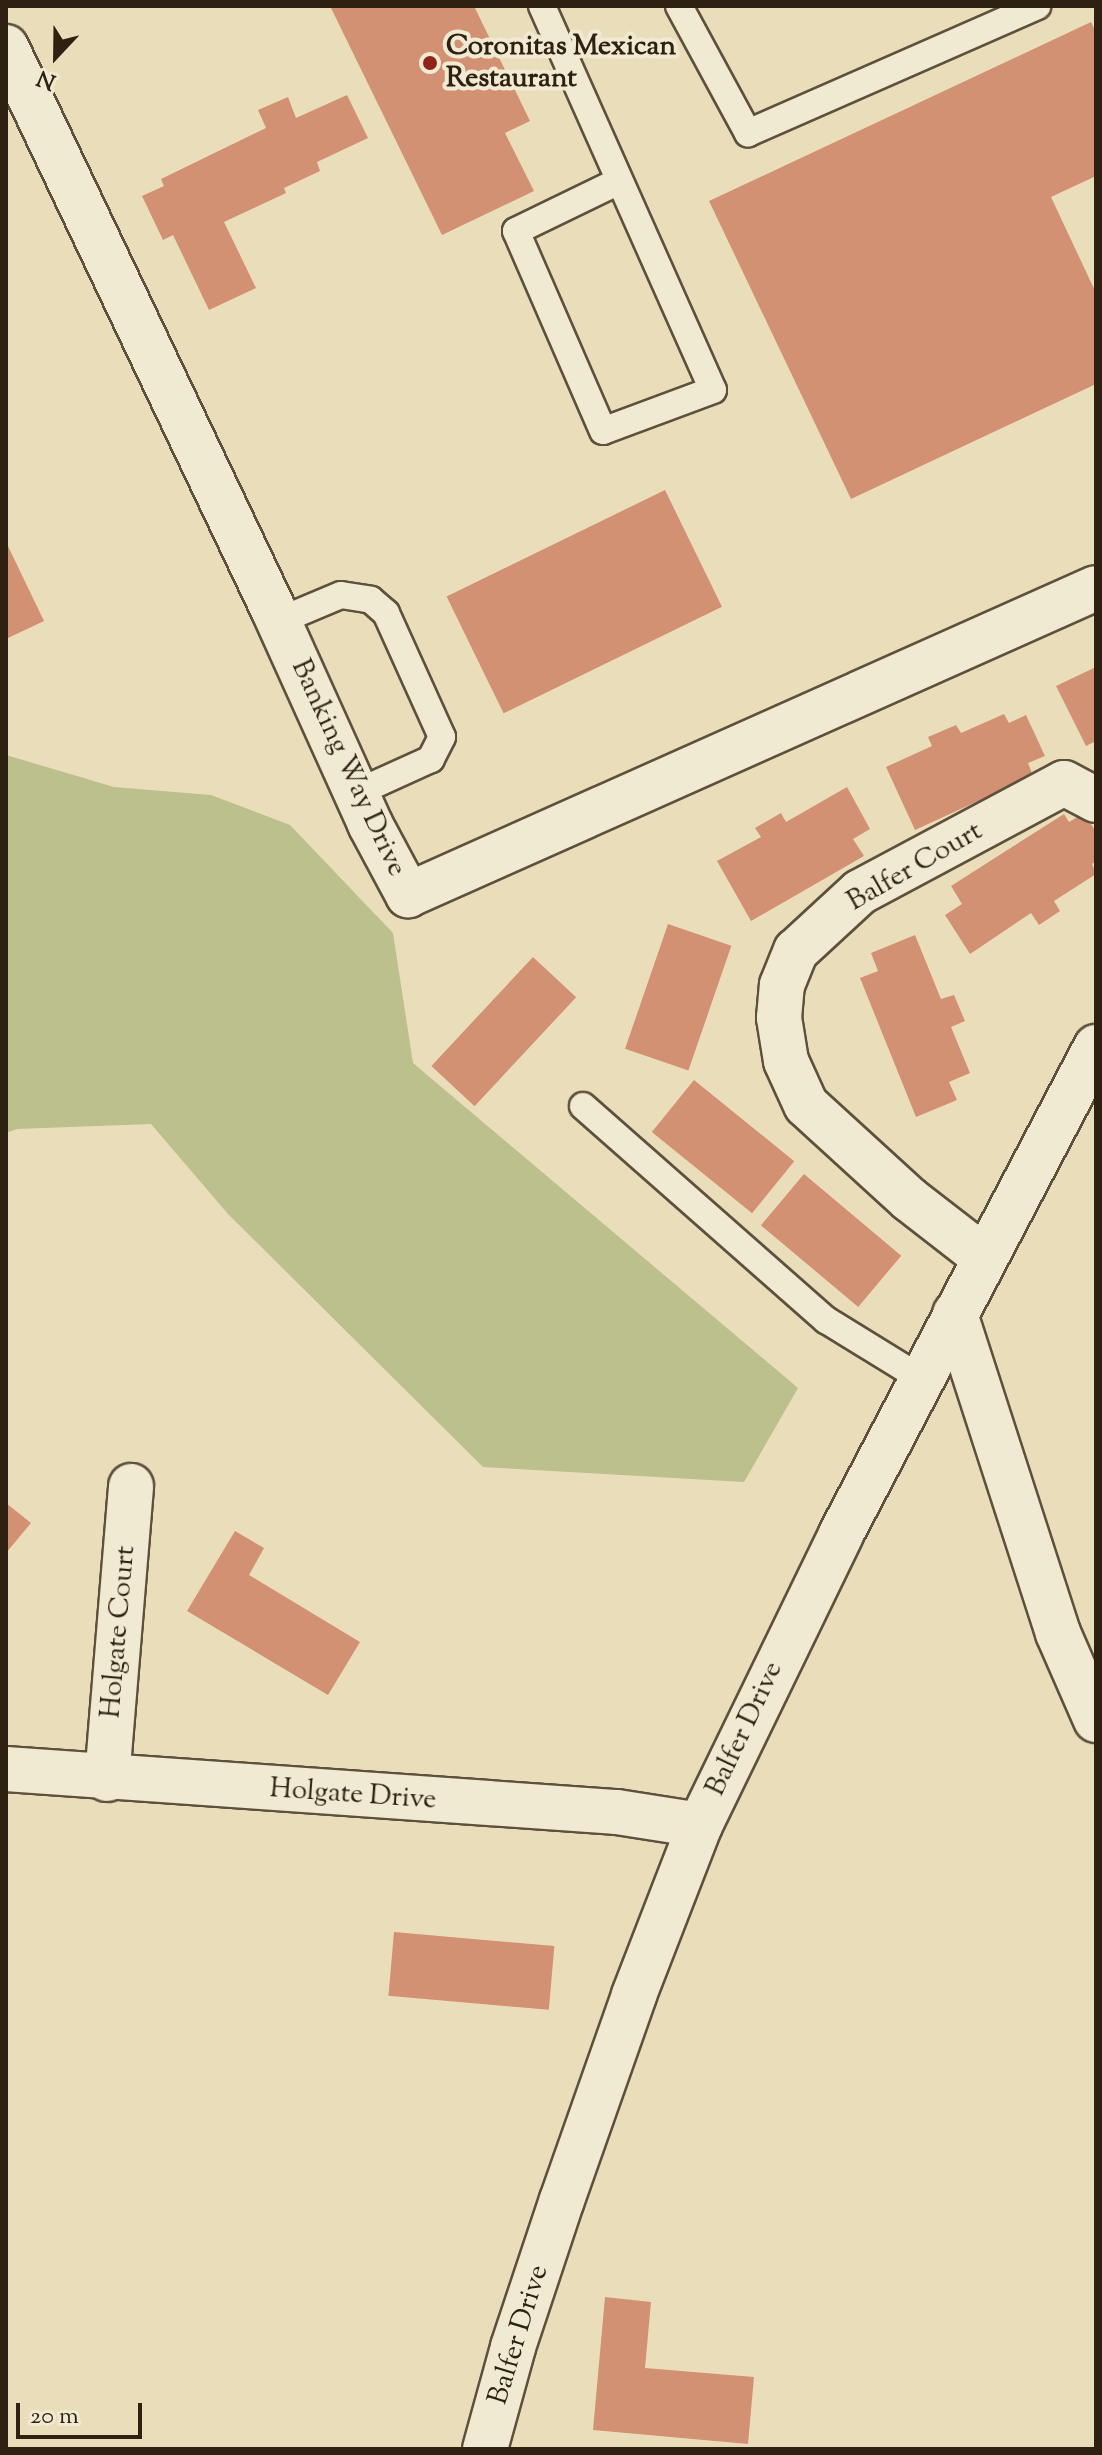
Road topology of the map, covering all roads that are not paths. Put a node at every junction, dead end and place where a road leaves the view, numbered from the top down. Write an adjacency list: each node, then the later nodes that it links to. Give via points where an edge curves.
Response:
1 (542, 6): 5 (lane)
2 (679, 6): 3 (lane, via 748,133)
3 (1037, 6)
4 (6, 47): 7 (street, Banking Way Drive)
5 (619, 181): 5 (lane, via 713,390 603,431 516,231)
6 (1096, 588): 8 (street, Banking Way Drive, via 408,895)
7 (279, 621): 8 (street, Banking Way Drive); 8 (lane, via 341,595 371,600 386,613 442,737 431,759)
8 (356, 793)
9 (1096, 800): 12 (street, Balfer Court, via 1064,783 860,892 796,951 782,985 779,1018 786,1061 806,1105 909,1199)
10 (1096, 1047): 12 (street, Balfer Drive)
11 (583, 1106): 14 (lane, via 826,1320)
12 (985, 1258): 13 (street, Balfer Drive)
13 (955, 1314): 14 (street, Balfer Drive); 16 (street, via 1058,1633)
14 (922, 1379): 19 (street, Balfer Drive, via 787,1641)
15 (131, 1486): 18 (street, Holgate Court)
16 (1096, 1720)
17 (6, 1769): 18 (street, Holgate Drive)
18 (107, 1779): 19 (street, Holgate Drive, via 617,1812)
19 (700, 1825): 20 (street, Balfer Drive, via 567,2185)
20 (485, 2449)

